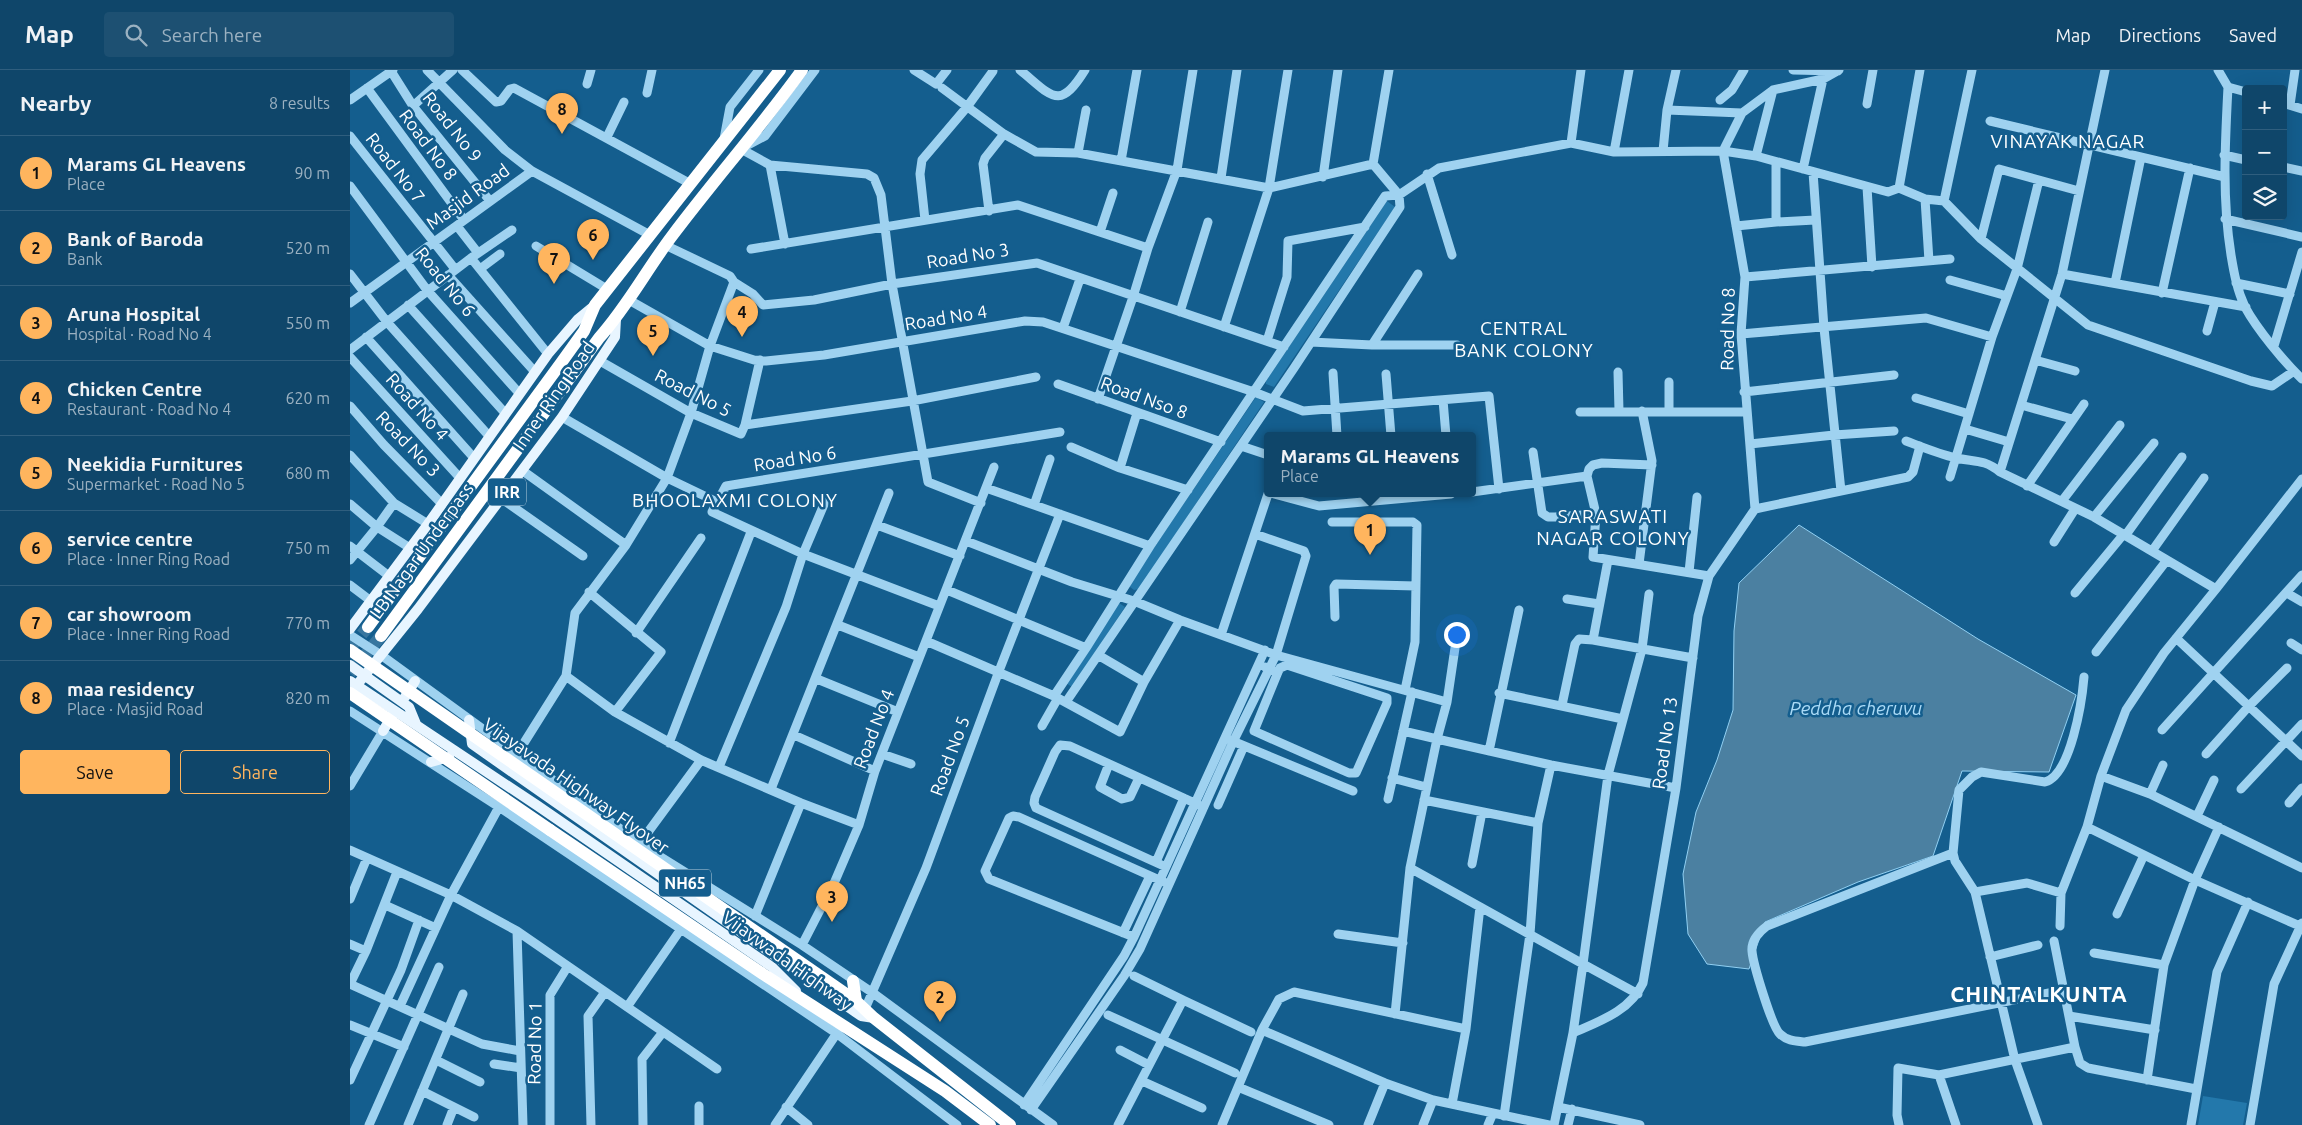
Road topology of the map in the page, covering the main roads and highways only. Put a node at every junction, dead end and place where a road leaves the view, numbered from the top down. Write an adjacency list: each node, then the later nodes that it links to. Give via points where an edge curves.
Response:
1 (780, 70): 3 (highway, Inner Ring Road / IRR)
2 (802, 70): 4 (highway, Inner Ring Road / IRR)
3 (686, 187): 4 (highway); 5 (highway, Inner Ring Road / IRR)
4 (698, 202): 6 (highway, Inner Ring Road / IRR)
5 (658, 224): 6 (highway); 7 (highway, Inner Ring Road / IRR)
6 (673, 234): 8 (highway, Inner Ring Road / IRR)
7 (594, 305): 9 (highway, LB Nagar Underpass / IRR, via 584,331); 10 (main road, Inner Ring Road / IRR, via 548,354)
8 (616, 319): 11 (highway, LB Nagar Underpass / IRR); 14 (main road, Inner Ring Road / IRR, via 615,338 562,417)
9 (368, 627)
10 (350, 629)
11 (382, 636)
12 (350, 650): 26 (highway, Vijayavada Highway Flyover / NH65, bridge)
13 (350, 665): 14 (main road, Vijaywada Highway)
14 (365, 676): 16 (main road, Inner Ring Road / IRR); 17 (main road, Vijaywada Highway)
15 (415, 681): 17 (main road)
16 (352, 688): 18 (main road, Vijaywada Highway); 25 (highway, NH65, bridge, via 550,830)
17 (401, 702): 20 (main road, Vijaywada Highway, via 409,707)
18 (394, 711): 20 (main road, Vijaywada Highway); 21 (main road)
19 (469, 720): 26 (main road, Vijaywada Highway, via 472,744 861,1016)
20 (416, 724): 22 (main road, Vijaywada Highway)
21 (382, 731)
22 (459, 754): 23 (main road); 25 (main road, Vijaywada Highway, via 772,967)
23 (431, 762)
24 (853, 982): 26 (highway)
25 (801, 997): 27 (highway, Vijaywada Highway / NH65, via 839,1029 945,1091)
26 (865, 1009): 28 (highway, Vijaywada Highway / NH65)
27 (990, 1125)
28 (1010, 1125)

